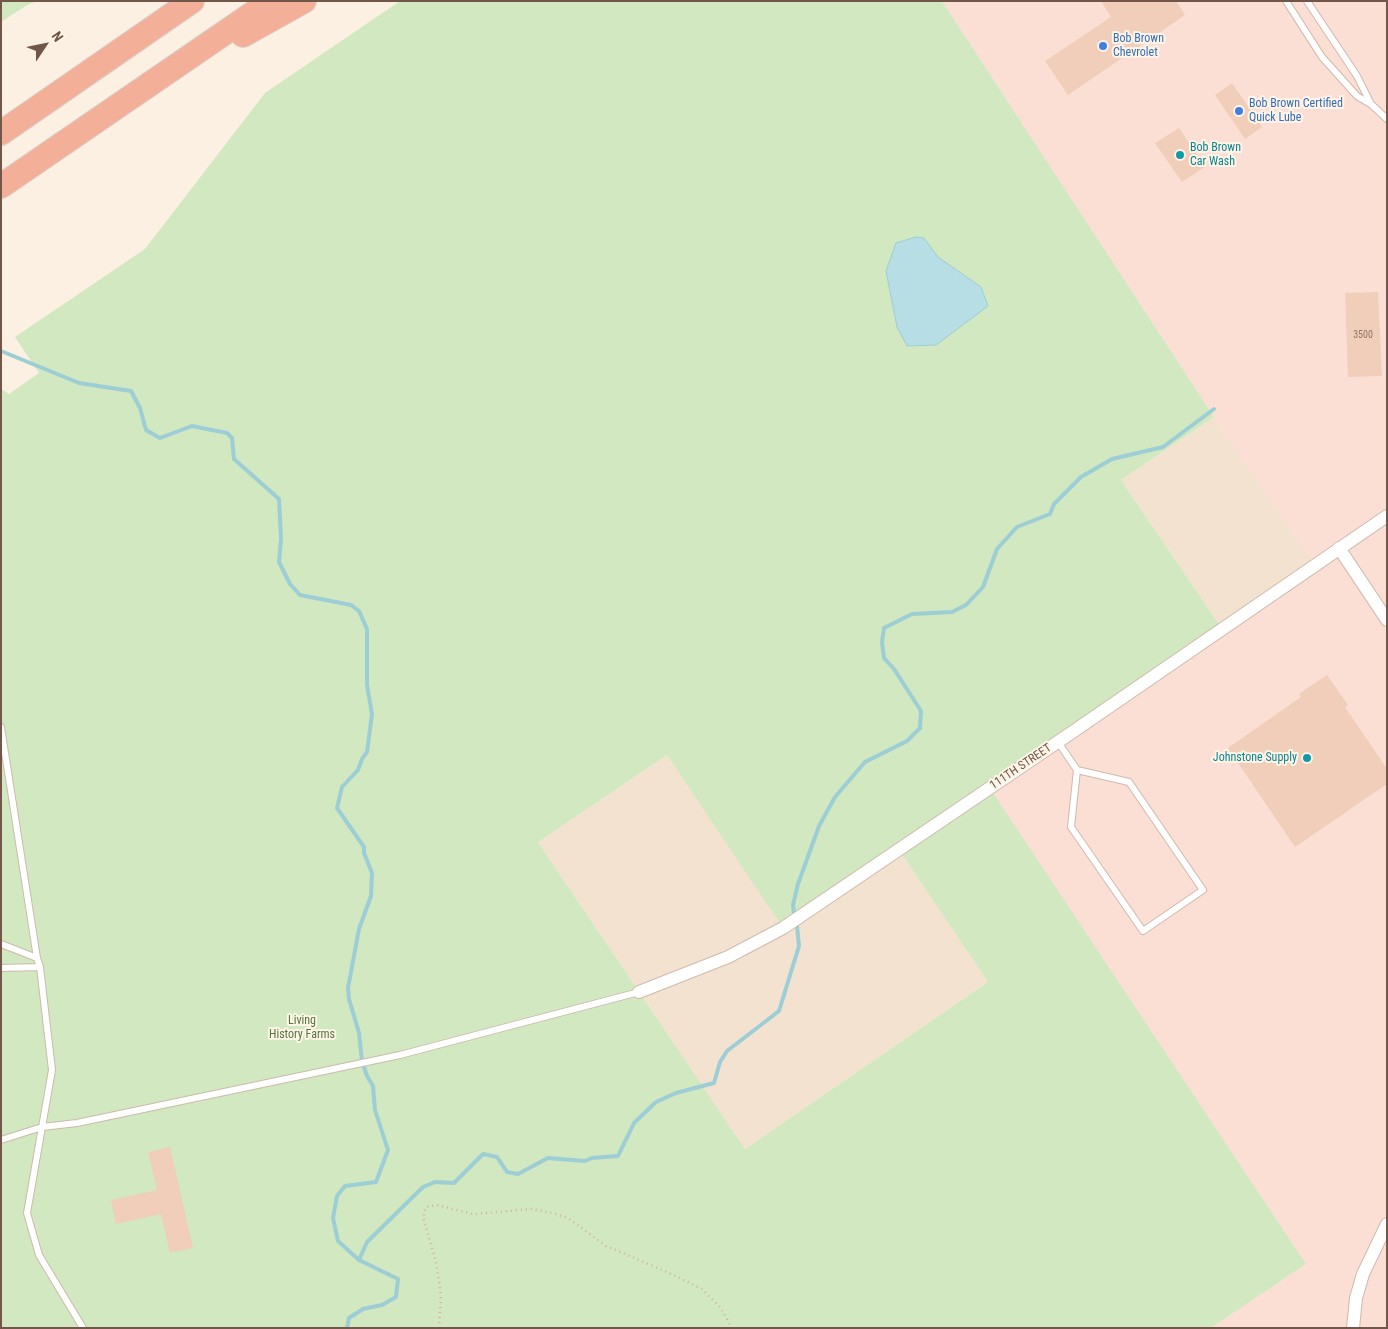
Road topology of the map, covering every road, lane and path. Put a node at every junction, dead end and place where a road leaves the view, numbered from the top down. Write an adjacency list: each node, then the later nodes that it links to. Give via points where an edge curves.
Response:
1 (192, 1): 9 (highway)
2 (271, 1): 6 (highway)
3 (304, 1): 6 (highway)
4 (1286, 1): 7 (lane, via 1322,56 1357,96)
5 (1307, 1): 7 (lane, via 1357,76)
6 (151, 84): 10 (highway)
7 (1372, 105): 8 (lane)
8 (1387, 119)
9 (1, 133)
10 (1, 186)
11 (1387, 516): 12 (street, 111TH STREET)
12 (1339, 548): 13 (street); 15 (street, 111TH STREET)
13 (1387, 620)
14 (1, 727): 18 (lane)
15 (1058, 742): 16 (lane); 21 (street, 111TH STREET, via 783,928 728,957)
16 (1077, 770): 16 (lane, via 1129,782 1202,890 1143,931 1071,827)
17 (1, 944): 18 (lane)
18 (37, 958): 19 (lane)
19 (40, 967): 20 (lane); 22 (lane, via 52,1070)
20 (1, 968)
21 (640, 992): 22 (lane, via 352,1066 77,1123)
22 (42, 1127): 23 (lane); 25 (lane, via 27,1213 39,1255)
23 (1, 1140)
24 (1387, 1224): 28 (street, via 1363,1274 1356,1298)
25 (83, 1328)
26 (439, 1328): 27 (path, via 436,1262 423,1217 426,1208 437,1205 473,1214 532,1209 568,1218 606,1246 702,1290 720,1307)
27 (732, 1328)
28 (1353, 1328)

